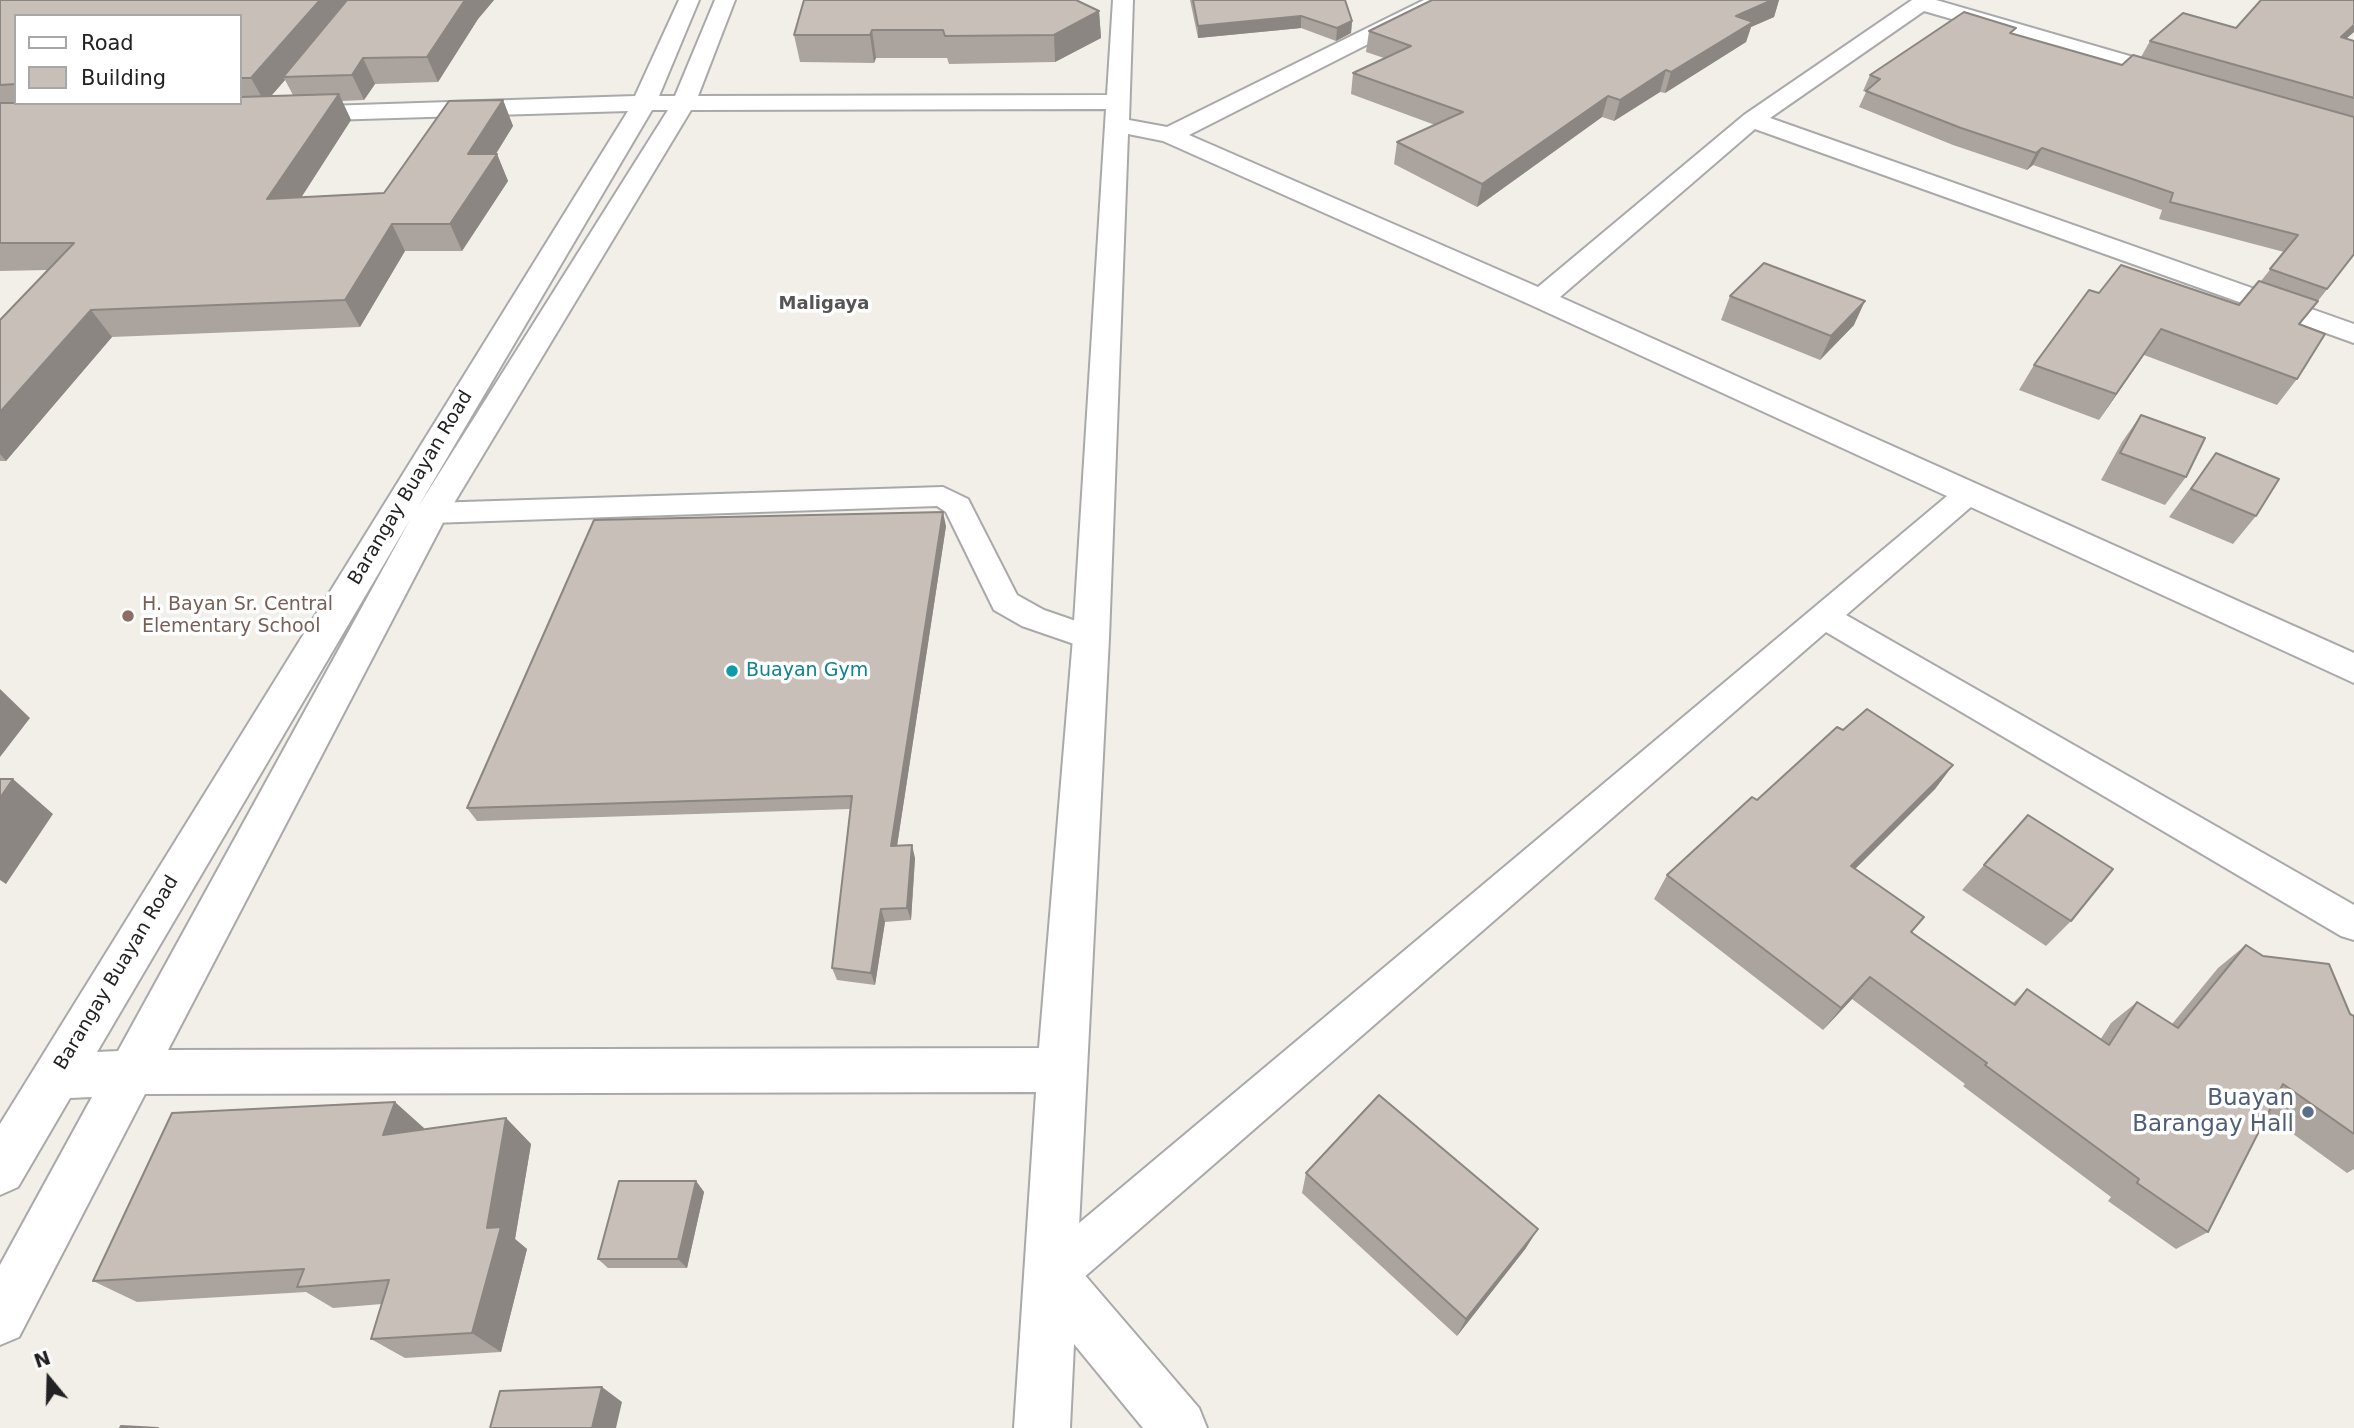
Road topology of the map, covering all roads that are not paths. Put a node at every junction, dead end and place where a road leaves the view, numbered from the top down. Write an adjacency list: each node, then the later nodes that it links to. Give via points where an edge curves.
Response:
1 (1123, 0): 11 (street)
2 (1440, 0): 6 (street)
3 (1923, 1): 7 (street); 12 (street)
4 (723, 5): 5 (street); 10 (street)
5 (686, 6): 9 (street, Barangay Buayan Road)
6 (1411, 6): 13 (street)
7 (2197, 82)
8 (288, 94): 9 (street, via 271,115)
9 (645, 103): 10 (street); 24 (street, Barangay Buayan Road)
10 (683, 104): 11 (street); 17 (street)
11 (1117, 114): 13 (street); 19 (street)
12 (1752, 120): 14 (street); 15 (street)
13 (1170, 135): 14 (street)
14 (1541, 299): 16 (street)
15 (2354, 334)
16 (1969, 493): 18 (lane); 20 (street)
17 (431, 513): 19 (lane, via 943,496 958,506 1005,602 1033,618); 23 (street)
18 (1823, 617): 21 (lane); 26 (lane)
19 (1091, 638): 22 (street)
20 (2354, 669)
21 (2354, 924)
22 (1061, 1070): 23 (street); 26 (street)
23 (134, 1072): 24 (street); 27 (street)
24 (54, 1077): 25 (street, Barangay Buayan Road)
25 (0, 1170)
26 (1051, 1276): 28 (street); 29 (street)
27 (2, 1310)
28 (1042, 1428)
29 (1179, 1428)

